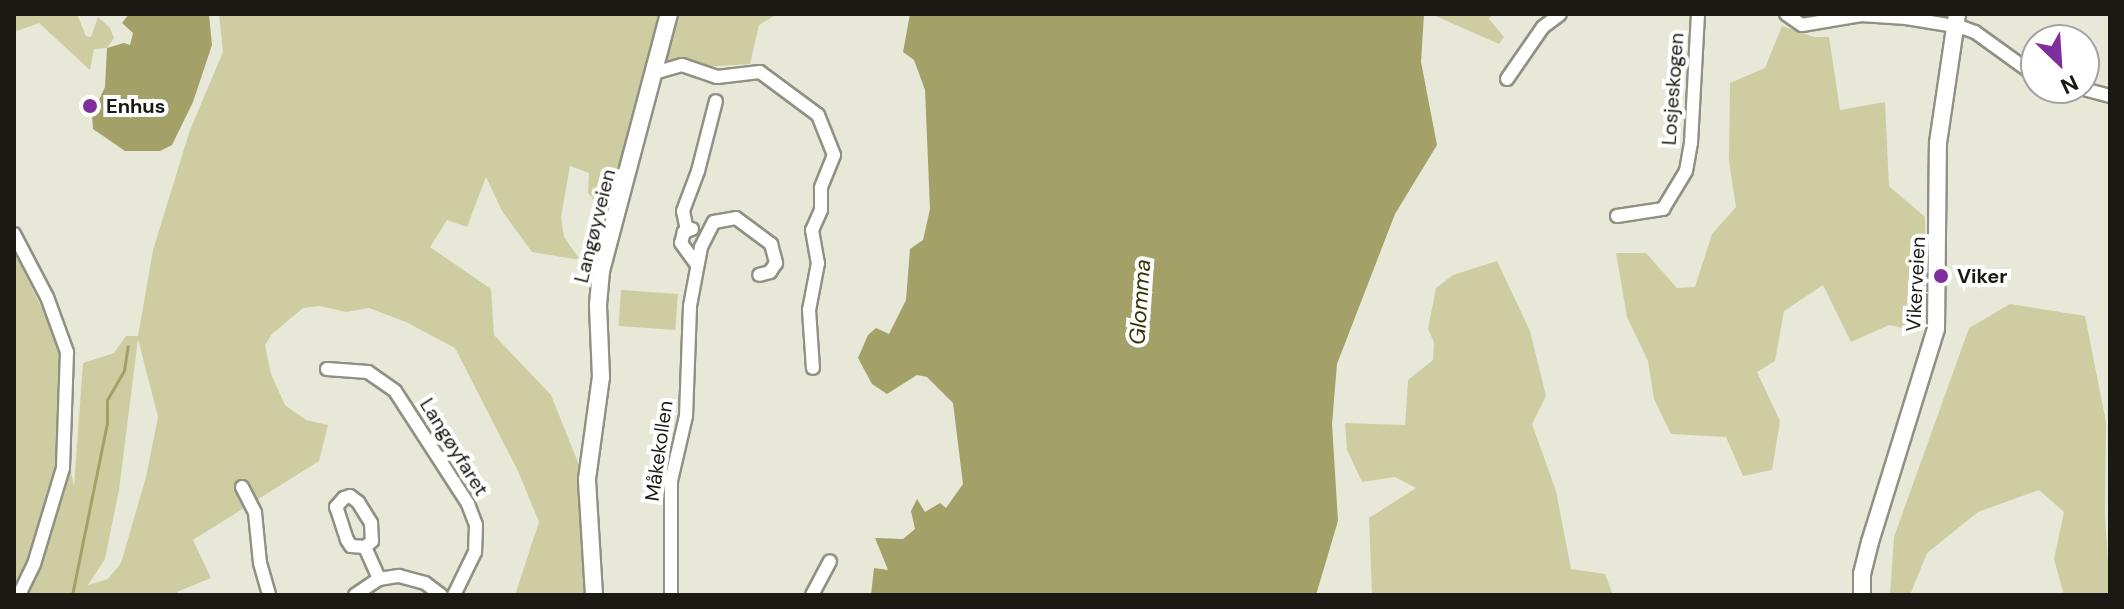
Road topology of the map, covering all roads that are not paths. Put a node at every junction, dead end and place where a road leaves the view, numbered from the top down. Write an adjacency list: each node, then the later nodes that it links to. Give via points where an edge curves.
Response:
1 (669, 14): 7 (main road, Langøyveien)
2 (1560, 14): 8 (street, via 1543,27)
3 (1698, 14): 10 (street, Losjeskogen, via 1686,171 1663,209)
4 (1786, 14): 5 (street, via 1802,25 1861,15)
5 (1956, 20): 6 (street); 30 (main road, Vikerveien, via 1938,143 1936,329 1870,542)
6 (2020, 64)
7 (654, 73): 16 (street, via 682,65 717,77 760,72 818,115 834,155 812,230 818,263 809,310); 27 (main road, Langøyveien, via 598,291 601,377 587,479)
8 (1507, 79)
9 (716, 101): 11 (street, Måkekollen, via 683,211)
10 (1617, 216)
11 (687, 230): 13 (street); 14 (street, Måkekollen, via 681,243)
12 (14, 234): 22 (street, via 47,297 67,352 63,468 34,564)
13 (704, 237): 14 (street, Måkekollen); 15 (street, via 725,217 749,226 776,255 773,268)
14 (697, 265): 28 (street, Måkekollen, via 686,416 671,481)
15 (759, 275)
16 (813, 368)
17 (327, 369): 26 (street, Langøyfaret, via 368,372 395,391 468,504 476,525 475,552)
18 (242, 487): 23 (street, via 255,513)
19 (365, 547): 21 (street)
20 (830, 561): 29 (street)
21 (379, 579): 24 (street); 25 (street, via 408,576)
22 (19, 595)
23 (269, 595)
24 (355, 595)
25 (441, 595)
26 (454, 595)
27 (594, 595)
28 (671, 595)
29 (812, 595)
30 (1862, 595)

